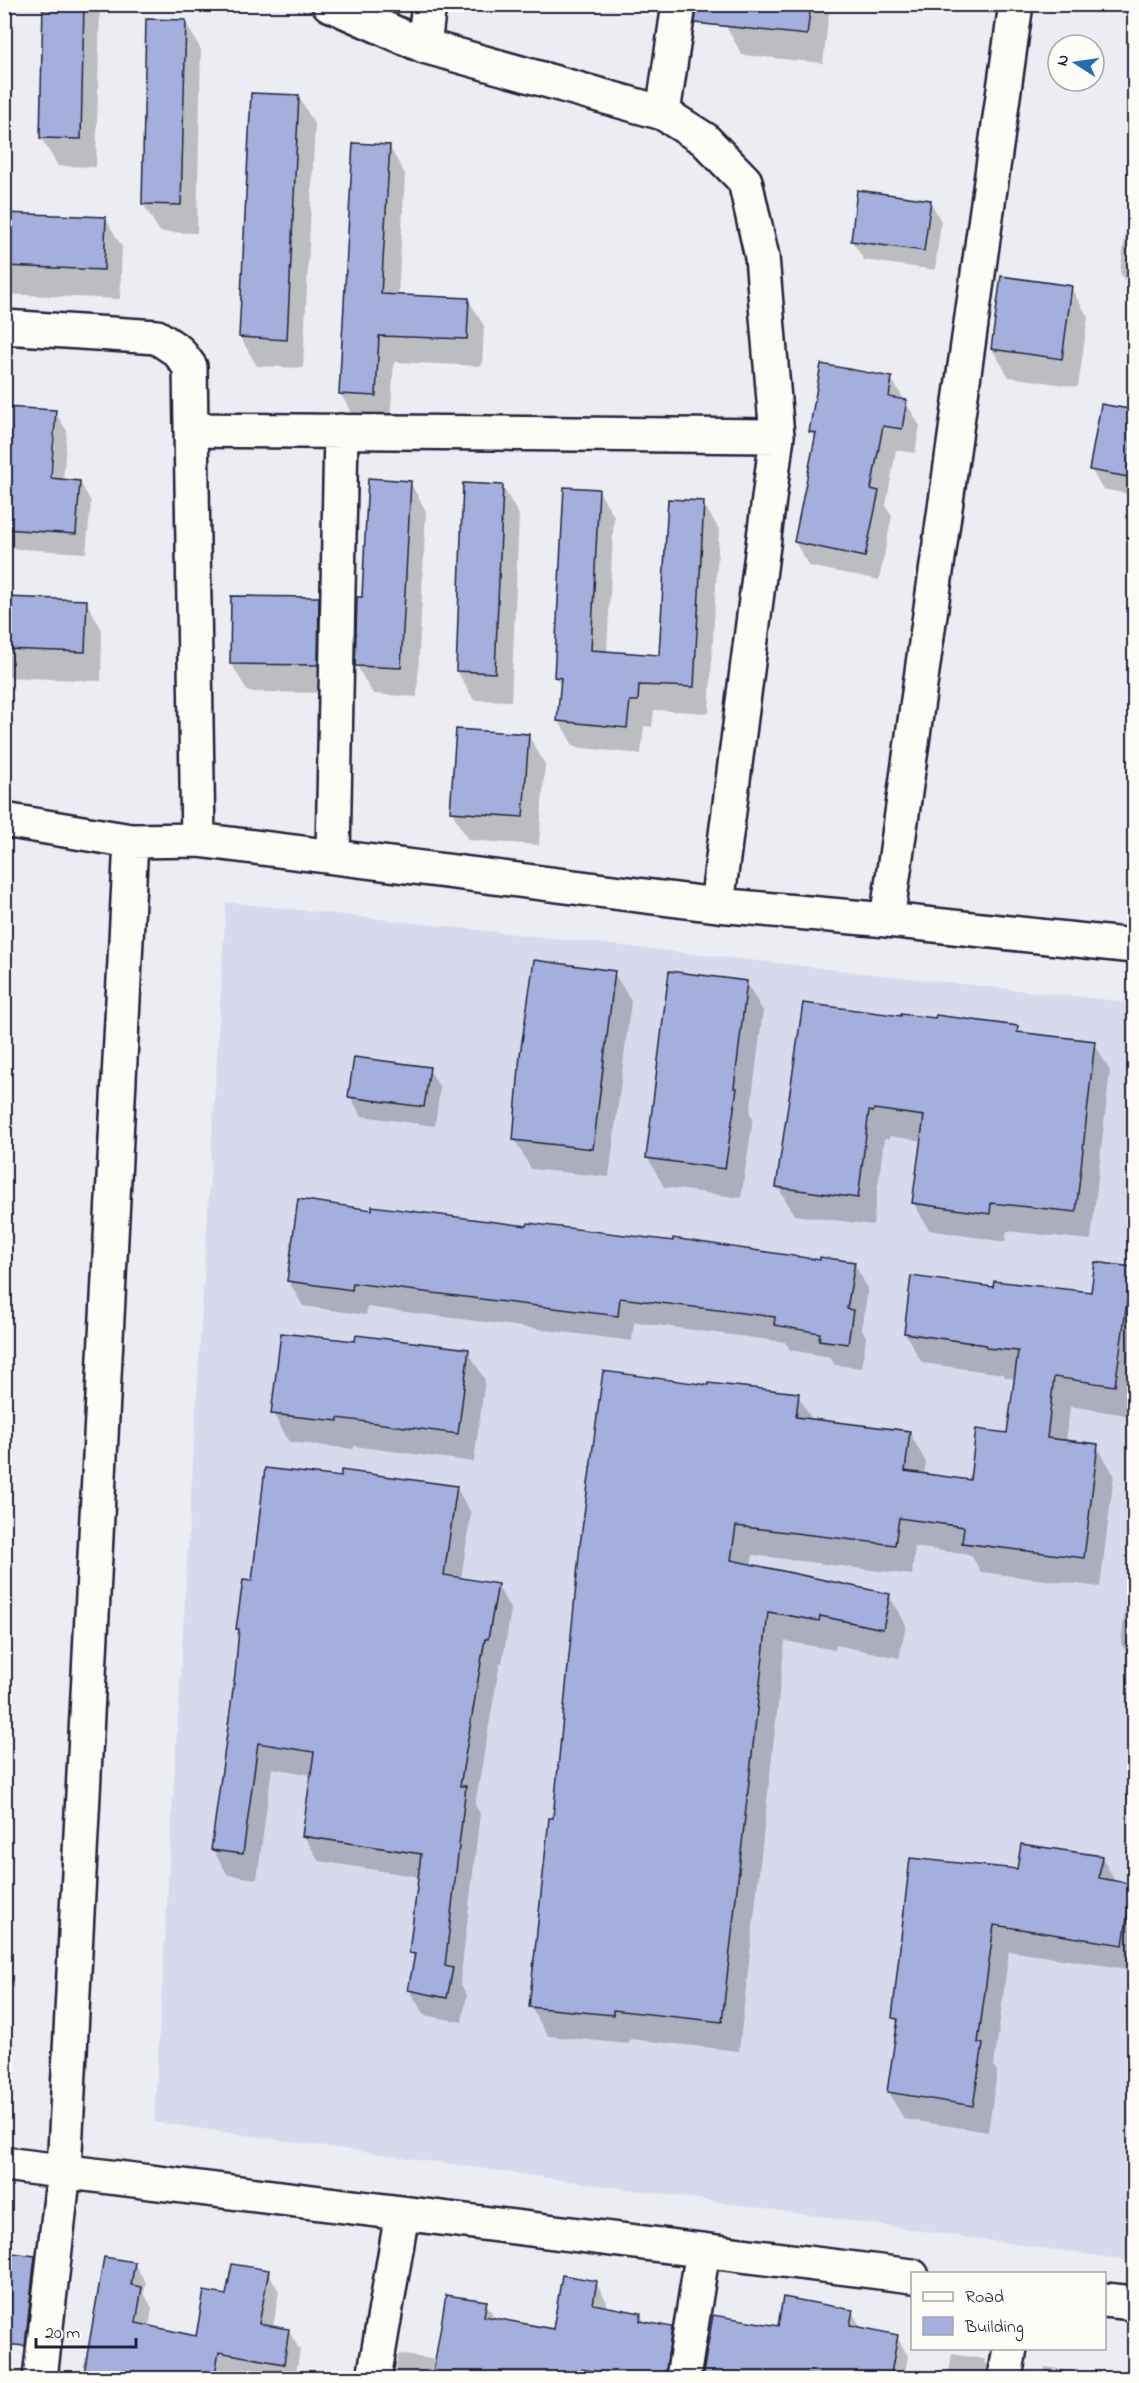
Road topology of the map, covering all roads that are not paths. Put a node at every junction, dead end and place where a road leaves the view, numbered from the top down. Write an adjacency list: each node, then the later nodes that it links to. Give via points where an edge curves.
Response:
1 (329, 4): 5 (street)
2 (429, 4): 5 (street)
3 (679, 4): 6 (street)
4 (1016, 4): 16 (street)
5 (424, 46): 6 (street)
6 (663, 113): 10 (street, via 704,139 745,181 762,257)
7 (4, 327): 8 (street, via 158,337 178,351 189,368)
8 (192, 429): 9 (street); 12 (street)
9 (341, 431): 10 (street); 14 (street)
10 (777, 436): 15 (street)
11 (4, 820): 13 (street)
12 (198, 840): 13 (street); 14 (street)
13 (131, 841): 19 (street)
14 (333, 856): 15 (street)
15 (717, 905): 16 (street)
16 (887, 920): 17 (street)
17 (1134, 946)
18 (4, 2164): 19 (street)
19 (64, 2171): 20 (street); 26 (street)
20 (402, 2214): 21 (street); 27 (street)
21 (703, 2250): 22 (street); 28 (street)
22 (911, 2276)
23 (1106, 2300): 24 (street)
24 (1134, 2303)
25 (1010, 2350): 29 (street)
26 (40, 2379)
27 (374, 2379)
28 (683, 2379)
29 (1005, 2379)

